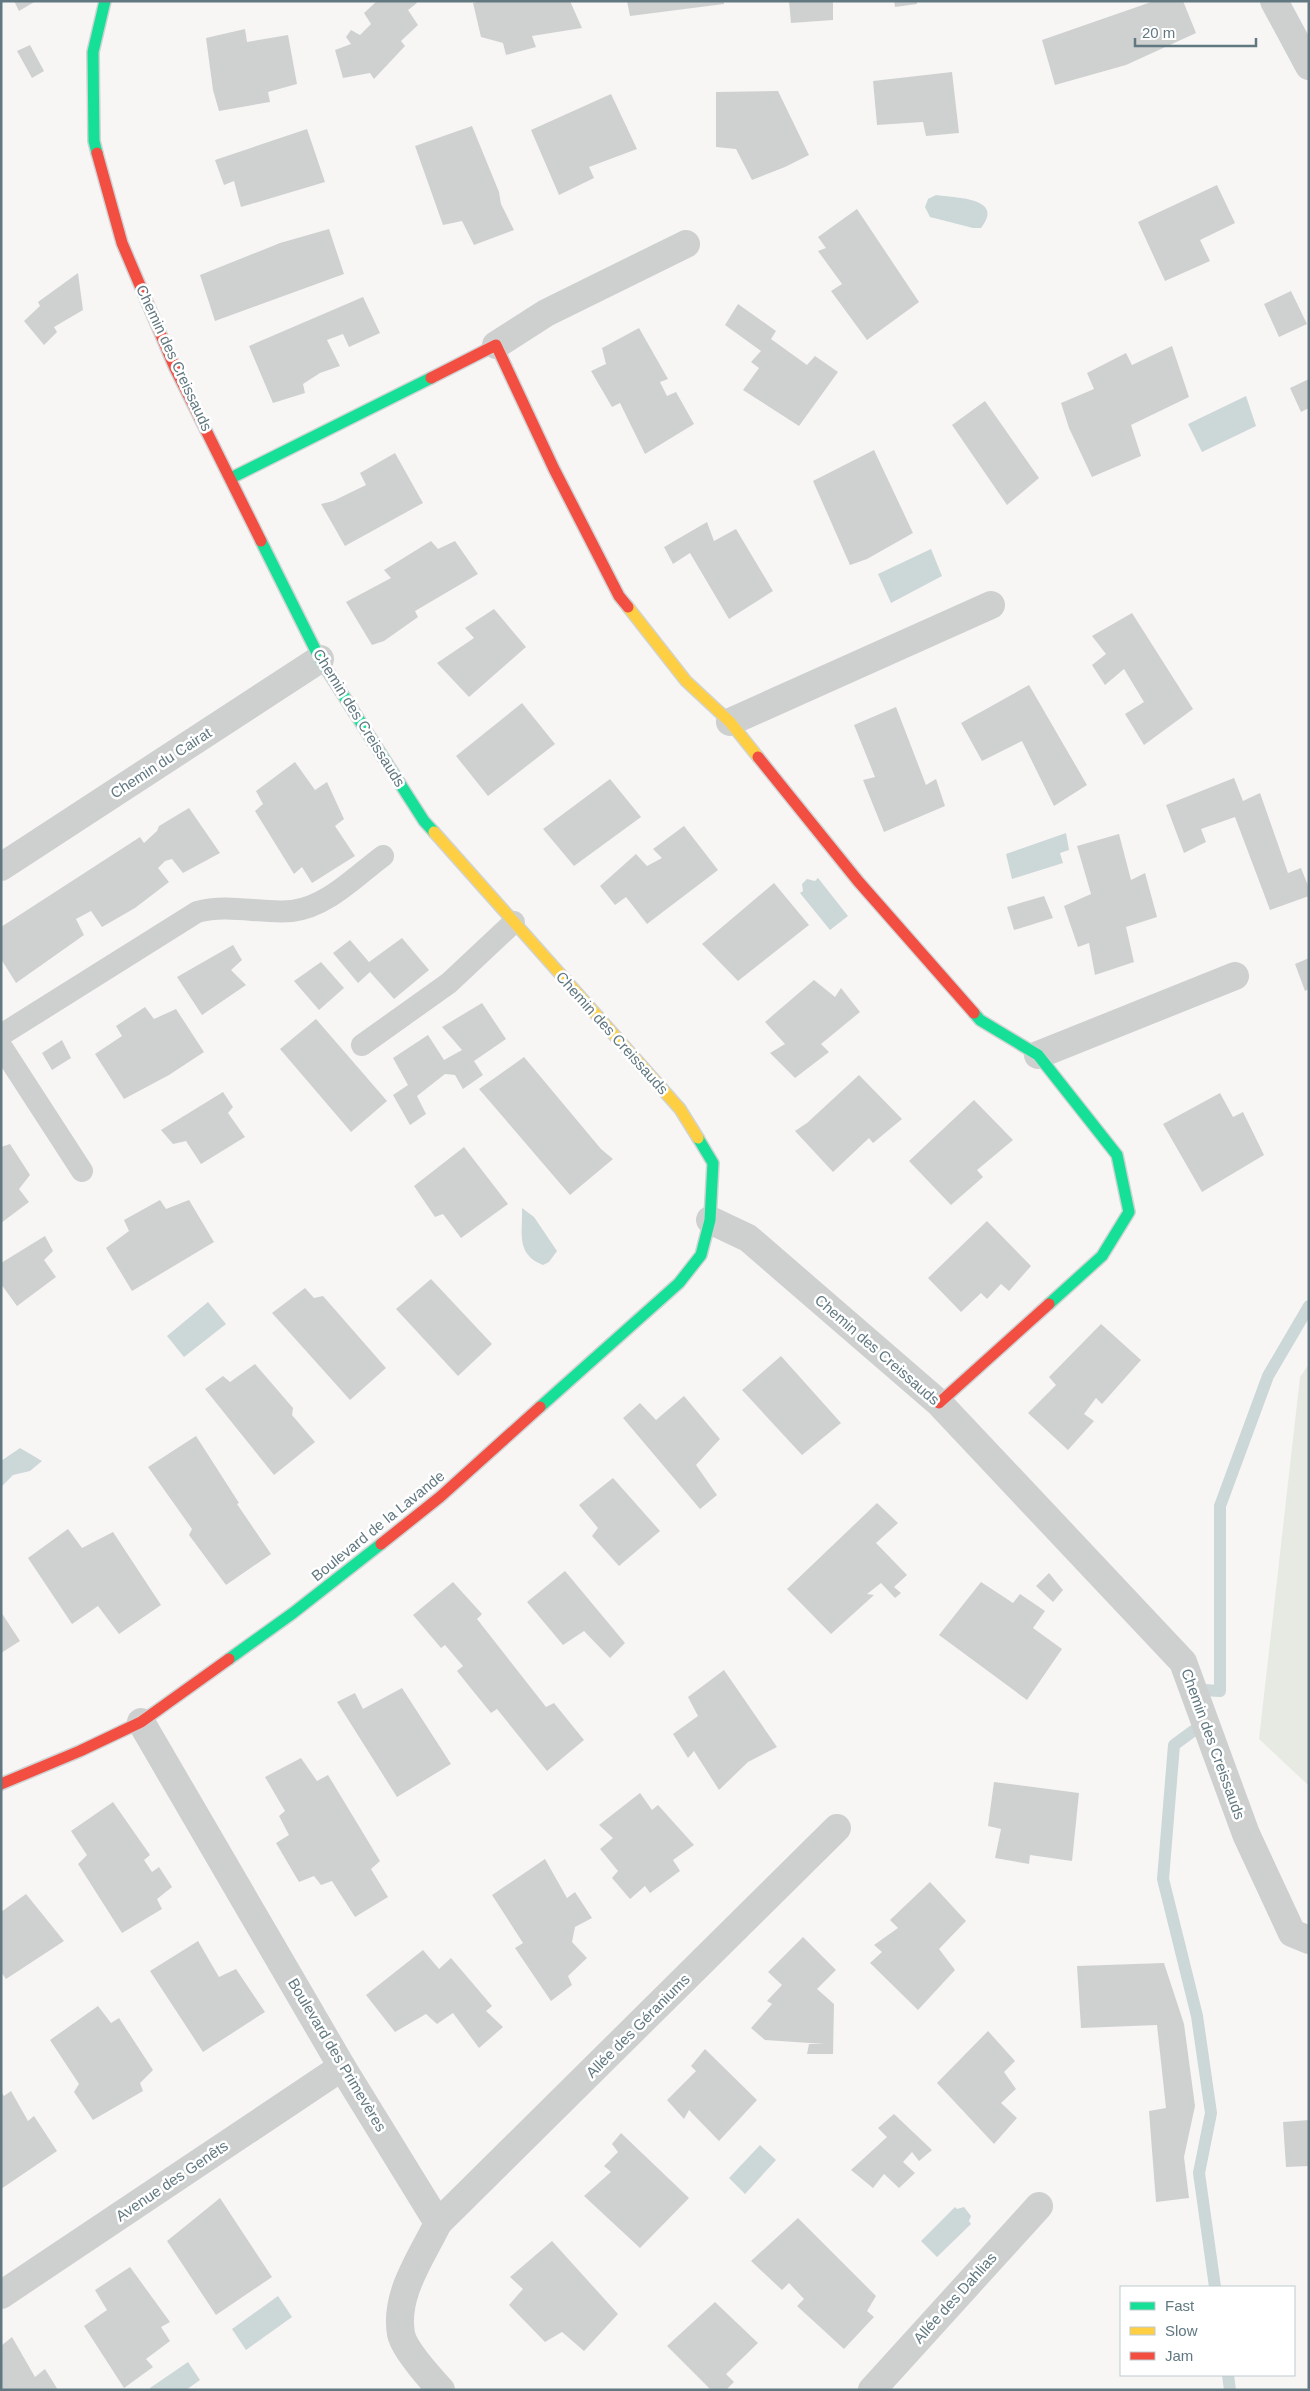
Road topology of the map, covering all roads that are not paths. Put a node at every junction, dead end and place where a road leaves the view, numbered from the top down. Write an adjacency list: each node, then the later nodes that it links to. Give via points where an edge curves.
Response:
1 (106, 1): 6 (street, Chemin des Creissauds, via 93,52 94,142 122,243 175,368)
2 (1274, 1): 3 (street)
3 (1309, 66)
4 (686, 244): 5 (street, via 546,312)
5 (496, 344): 6 (street); 9 (street, via 554,469 619,596 686,682)
6 (231, 478): 8 (street, Chemin des Creissauds)
7 (991, 605): 9 (street)
8 (320, 659): 11 (street, Chemin du Cairat); 12 (street, Chemin des Creissauds, via 424,820)
9 (730, 722): 17 (street, via 858,881 980,1020)
10 (383, 856): 14 (lane, via 327,899 307,908 291,911 210,908 197,912)
11 (1, 867)
12 (514, 922): 15 (lane, via 449,983); 19 (street, Chemin des Creissauds, via 680,1109 713,1163)
13 (1235, 976): 17 (street)
14 (1, 1035)
15 (362, 1045)
16 (1, 1046): 18 (lane)
17 (1038, 1055): 20 (street, via 1117,1155 1129,1212 1102,1256)
18 (82, 1171)
19 (710, 1220): 20 (street, Chemin des Creissauds, via 748,1238); 21 (street, Boulevard de la Lavande, via 701,1256 680,1283 440,1498 293,1613)
20 (939, 1403): 24 (street, Chemin des Creissauds, via 1183,1662 1246,1834 1292,1933)
21 (141, 1722): 22 (street, Boulevard de la Lavande, via 80,1752); 25 (street, Boulevard des Primevères)
22 (1, 1784)
23 (837, 1828): 27 (street, Allée des Géraniums)
24 (1309, 1940)
25 (342, 2066): 27 (street, Boulevard des Primevères); 28 (street, Avenue des Genêts)
26 (1039, 2206): 30 (street, Allée des Dahlias)
27 (438, 2223): 29 (street, via 401,2298 401,2335 421,2368)
28 (1, 2295)
29 (441, 2390)
30 (872, 2390)

